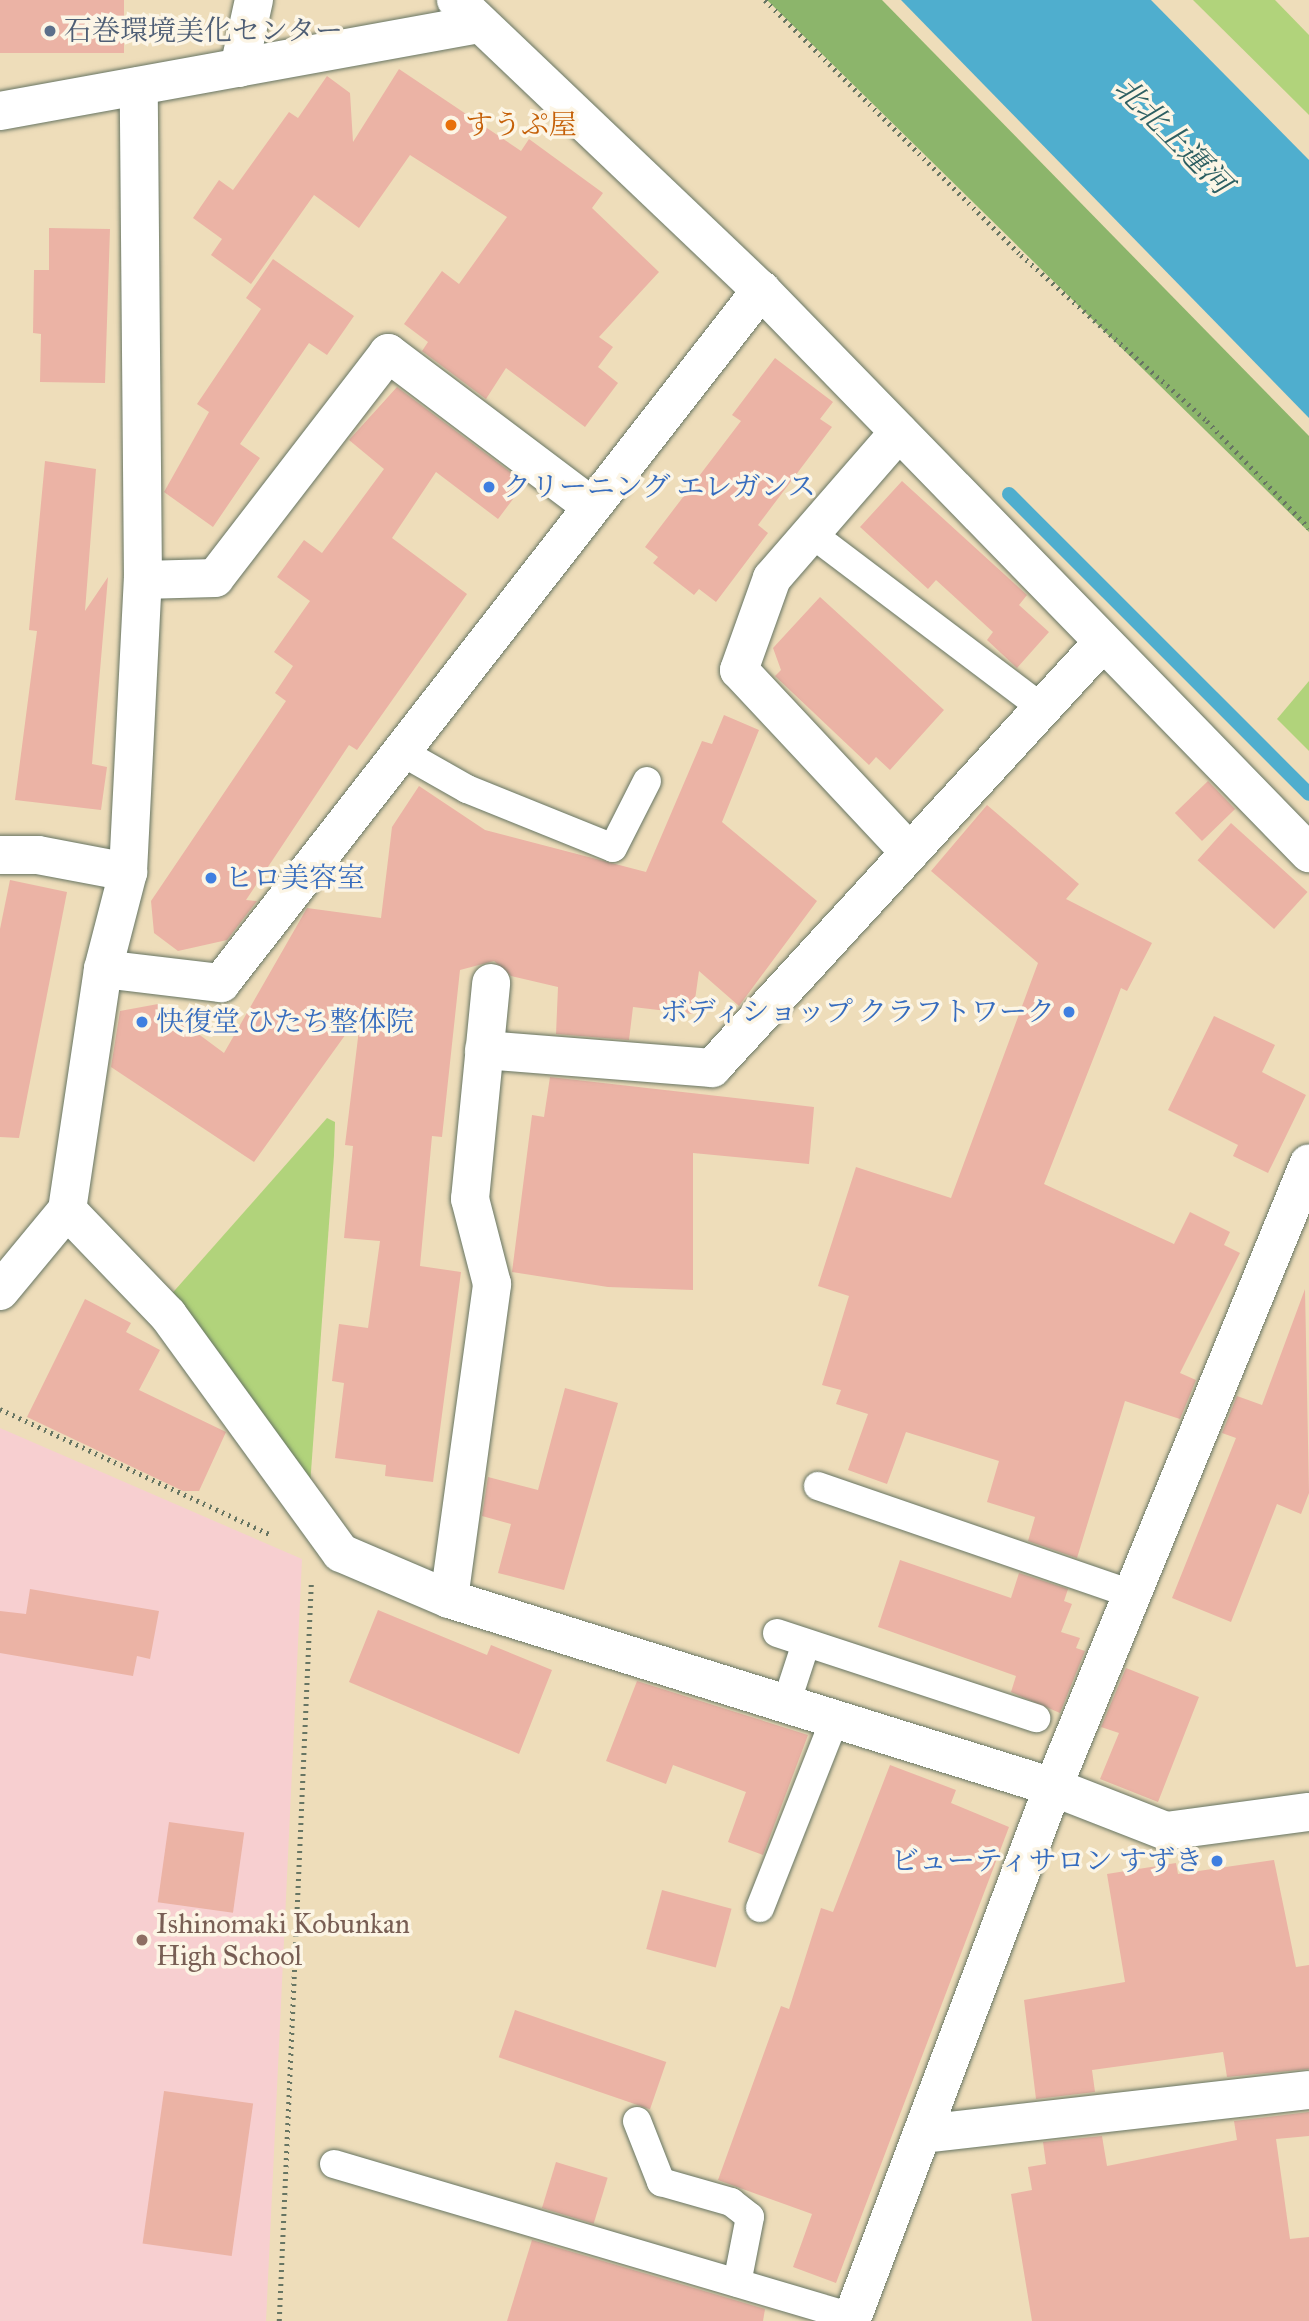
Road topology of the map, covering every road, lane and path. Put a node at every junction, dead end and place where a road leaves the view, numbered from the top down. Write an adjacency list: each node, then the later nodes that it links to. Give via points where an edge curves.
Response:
1 (254, 0): 4 (street)
2 (765, 0): 10 (path, via 1021,255 1207,421)
3 (468, 12): 4 (street); 7 (street)
4 (239, 68): 5 (street)
5 (139, 86): 6 (street); 12 (street)
6 (0, 111)
7 (761, 290): 8 (street); 9 (street)
8 (899, 432): 11 (street); 13 (street)
9 (590, 505): 12 (street, via 388,353 215,578); 15 (street)
10 (1309, 528)
11 (812, 534): 14 (lane); 17 (street, via 772,578 740,670)
12 (143, 580): 20 (street)
13 (1103, 642): 14 (street); 18 (street)
14 (1042, 708): 17 (street)
15 (400, 751): 16 (lane, via 467,789 613,848); 21 (street, via 221,983)
16 (646, 781)
17 (910, 853): 23 (street, via 712,1068)
18 (1309, 853)
19 (0, 855): 20 (street, via 38,855)
20 (128, 872): 21 (street)
21 (103, 969): 25 (street)
22 (491, 984): 23 (street)
23 (484, 1050): 32 (street, via 470,1199 492,1284)
24 (1309, 1163): 31 (street)
25 (67, 1210): 26 (street); 32 (street, via 167,1315 341,1553)
26 (0, 1291)
27 (0, 1409): 29 (path)
28 (818, 1486): 31 (lane)
29 (275, 1537)
30 (312, 1568): 47 (path)
31 (1132, 1594): 38 (street)
32 (449, 1599): 35 (street)
33 (777, 1633): 34 (lane)
34 (806, 1643): 35 (lane); 36 (lane)
35 (786, 1703): 37 (street)
36 (1036, 1718)
37 (835, 1719): 38 (street); 40 (lane)
38 (1053, 1787): 39 (street, via 1166,1831); 43 (street)
39 (1309, 1812)
40 (760, 1908)
41 (1309, 2090): 43 (street)
42 (637, 2121): 45 (lane, via 661,2182 731,2202 750,2217)
43 (923, 2134): 46 (street)
44 (334, 2164): 45 (lane)
45 (737, 2283): 46 (lane)
46 (852, 2319)
47 (279, 2321)

